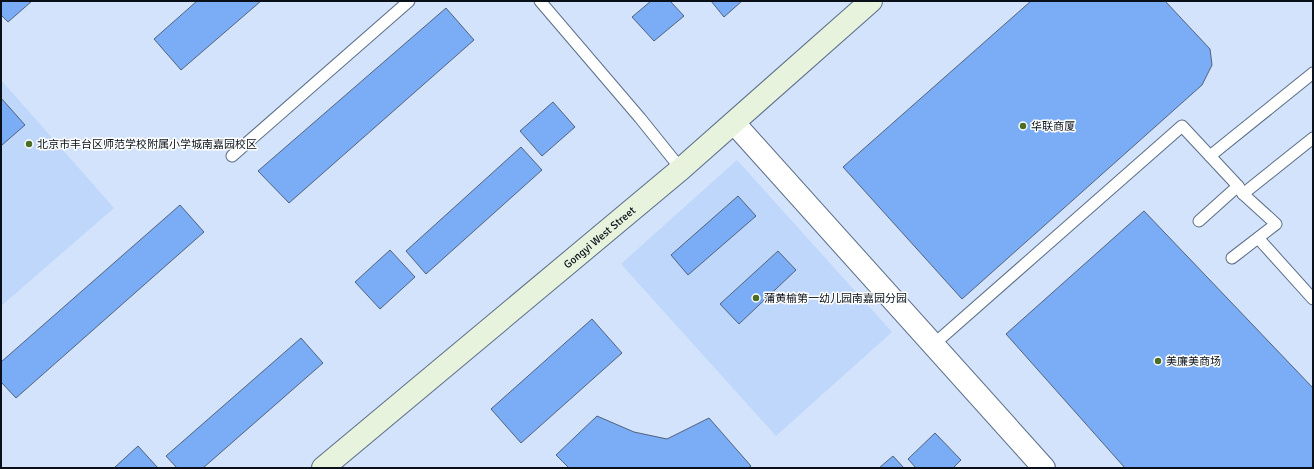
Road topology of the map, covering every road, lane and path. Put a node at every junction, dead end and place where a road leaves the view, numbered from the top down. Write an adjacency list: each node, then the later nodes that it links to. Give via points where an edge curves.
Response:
1 (409, 1): 7 (lane)
2 (540, 1): 9 (lane)
3 (871, 1): 5 (street, Gongyi West Street)
4 (1313, 74): 8 (lane)
5 (734, 123): 9 (street, Gongyi West Street); 15 (street)
6 (1313, 138): 10 (lane)
7 (232, 156)
8 (1210, 156): 10 (lane); 15 (lane, via 1182,126)
9 (681, 169): 16 (street, Gongyi West Street)
10 (1241, 190): 11 (lane); 12 (lane, via 1276,224)
11 (1199, 221)
12 (1258, 238): 13 (lane); 14 (lane)
13 (1232, 258)
14 (1313, 299)
15 (933, 345): 17 (street)
16 (323, 468)
17 (1044, 468)

